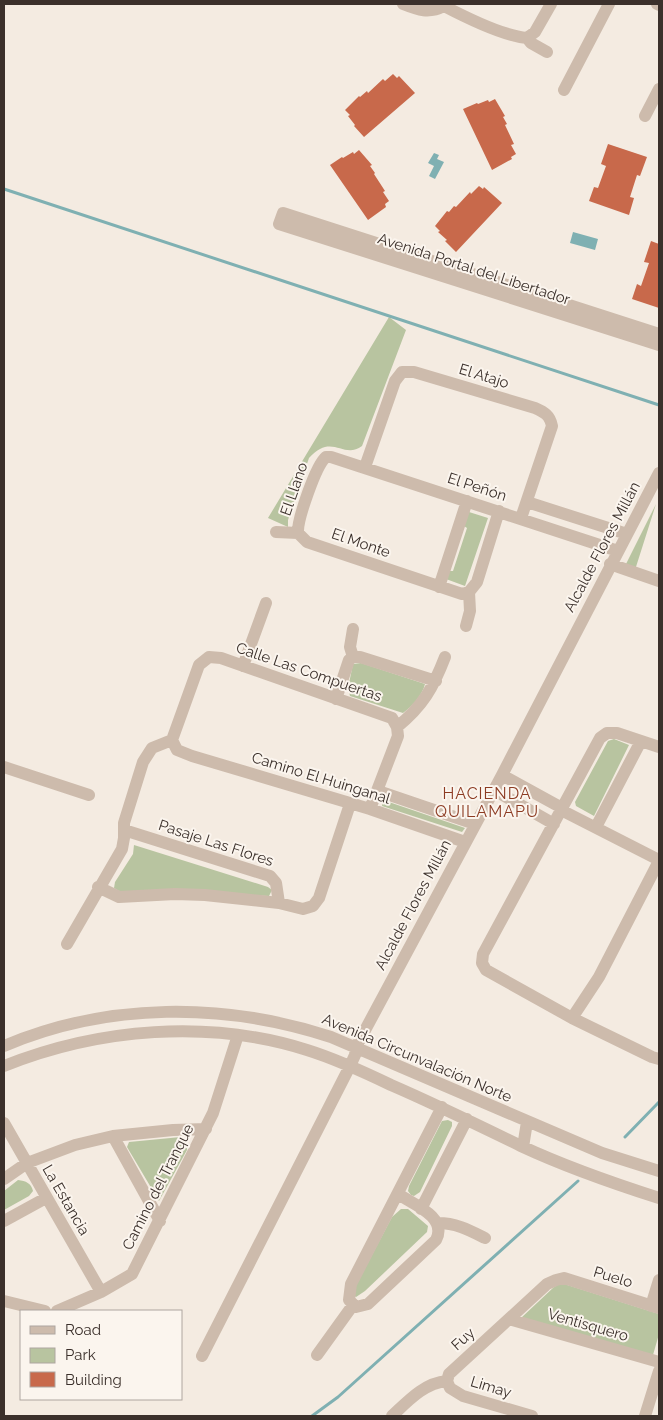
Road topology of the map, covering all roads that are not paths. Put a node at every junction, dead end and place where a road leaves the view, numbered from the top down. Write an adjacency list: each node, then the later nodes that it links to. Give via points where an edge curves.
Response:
1 (403, 4): 4 (street, via 430,11)
2 (551, 4): 5 (street, via 535,32)
3 (609, 4): 8 (street)
4 (444, 5): 5 (street, via 516,37)
5 (527, 38): 6 (street)
6 (547, 52)
7 (659, 89): 9 (street)
8 (564, 90)
9 (645, 116)
10 (659, 334): 11 (street, Avenida Portal del Libertador, via 281,218)
11 (659, 345)
12 (326, 457): 13 (street, El Peñón); 21 (street, El Llano, via 319,464 299,519)
13 (365, 467): 16 (street, El Peñón); 17 (street, El Atajo, via 395,381 402,372 414,372 535,408 550,418 550,434)
14 (659, 473): 15 (street, Alcalde Flores Millán)
15 (654, 494): 22 (street, Alcalde Flores Millán)
16 (467, 501): 18 (street, El Peñón); 26 (street)
17 (528, 502): 19 (street, El Atajo); 22 (street, El Peñón)
18 (499, 511): 19 (street, El Peñón); 27 (street, via 477,582)
19 (522, 518): 23 (street, El Peñón)
20 (276, 532): 21 (street, El Monte)
21 (298, 533): 26 (street, El Monte, via 307,542)
22 (627, 534): 23 (street, Alcalde Flores Millán)
23 (618, 551): 24 (street, Alcalde Flores Millán)
24 (610, 564): 25 (street); 41 (street, Alcalde Flores Millán)
25 (659, 581)
26 (439, 587): 27 (street, El Monte, via 462,594)
27 (469, 592): 29 (street, via 470,611)
28 (266, 603): 33 (street)
29 (466, 626)
30 (353, 629): 31 (street, via 350,647)
31 (353, 657): 34 (street); 35 (street, via 349,660)
32 (444, 657): 34 (street)
33 (243, 666): 35 (street, Calle Las Compuertas); 37 (street, Calle Las Compuertas, via 209,657 199,665)
34 (436, 681): 36 (street, via 426,698)
35 (336, 699): 36 (street, Calle Las Compuertas, via 392,718)
36 (397, 727): 43 (street, via 398,736)
37 (172, 740): 45 (street, Camino El Huinganal, via 178,750 192,756); 51 (street, via 152,748 143,762)
38 (641, 741): 39 (street); 47 (street, via 617,733 607,733 600,738); 50 (street)
39 (659, 747)
40 (4, 767): 44 (street)
41 (502, 775): 42 (street, Alcalde Flores Millán); 47 (street)
42 (494, 790): 48 (street, Alcalde Flores Millán); 49 (street)
43 (378, 791): 46 (street); 48 (street, Camino El Huinganal)
44 (89, 795)
45 (350, 804): 46 (street, Camino El Huinganal); 55 (street, via 317,903 303,908)
46 (370, 809): 52 (street, Camino El Huinganal)
47 (562, 809): 49 (street); 50 (street)
48 (475, 824): 52 (street, Alcalde Flores Millán)
49 (554, 824): 58 (street, via 482,963 486,970)
50 (596, 827): 53 (street)
51 (124, 830): 54 (street, via 122,849); 55 (street, Pasaje Las Flores, via 270,876 276,883)
52 (465, 842): 62 (street, Alcalde Flores Millán)
53 (659, 860): 58 (street, via 599,977)
54 (98, 887): 55 (street, via 119,897 175,894); 56 (street)
55 (278, 902)
56 (67, 944)
57 (175, 1011): 59 (street, via 180,1019); 61 (street, Avenida Circunvalación Norte, via 92,1020 39,1033); 62 (street, Avenida Circunvalación Norte, via 254,1017 306,1029)
58 (572, 1018): 63 (street)
59 (180, 1032): 60 (street); 64 (street, via 128,1034 76,1043)
60 (238, 1035): 65 (street, via 306,1050); 70 (street, Camino del Tranque)
61 (4, 1046)
62 (356, 1047): 65 (street, Alcalde Flores Millán); 68 (street, Avenida Circunvalación Norte)
63 (659, 1059)
64 (4, 1066)
65 (350, 1066): 66 (street); 94 (street, Alcalde Flores Millán)
66 (442, 1108): 67 (street); 76 (street)
67 (467, 1119): 72 (street); 79 (street)
68 (527, 1122): 72 (street); 74 (street, Avenida Circunvalación Norte, via 602,1153)
69 (4, 1123): 73 (street, La Estancia)
70 (206, 1130): 71 (street); 81 (street, Camino del Tranque)
71 (113, 1136): 73 (street, via 75,1145); 81 (street)
72 (523, 1147): 78 (street, via 605,1181)
73 (27, 1163): 75 (street); 77 (street, La Estancia)
74 (659, 1171)
75 (4, 1179)
76 (398, 1194): 79 (street); 88 (street, via 351,1284 348,1297)
77 (46, 1198): 80 (street); 86 (street, La Estancia)
78 (659, 1198)
79 (421, 1209): 82 (street)
80 (4, 1221)
81 (160, 1221): 86 (street, Camino del Tranque, via 132,1274)
82 (438, 1223): 83 (street, via 454,1224); 88 (street, via 436,1240 368,1304)
83 (485, 1238)
84 (556, 1280): 89 (street, Puelo, via 564,1278); 92 (street, Fuy, via 547,1284)
85 (659, 1280): 89 (street)
86 (101, 1292): 91 (street, Camino del Tranque)
87 (4, 1301): 90 (street)
88 (353, 1305): 93 (street)
89 (655, 1307)
90 (41, 1310)
91 (59, 1310)
92 (509, 1319): 95 (street, Ventisquero); 97 (street, Fuy, via 448,1374)
93 (317, 1355)
94 (202, 1356)
95 (659, 1362)
96 (659, 1371): 100 (street)
97 (447, 1380): 98 (street, via 427,1386); 99 (street, Limay, via 450,1388 463,1396)
98 (392, 1416)
99 (532, 1416)
100 (646, 1416)

